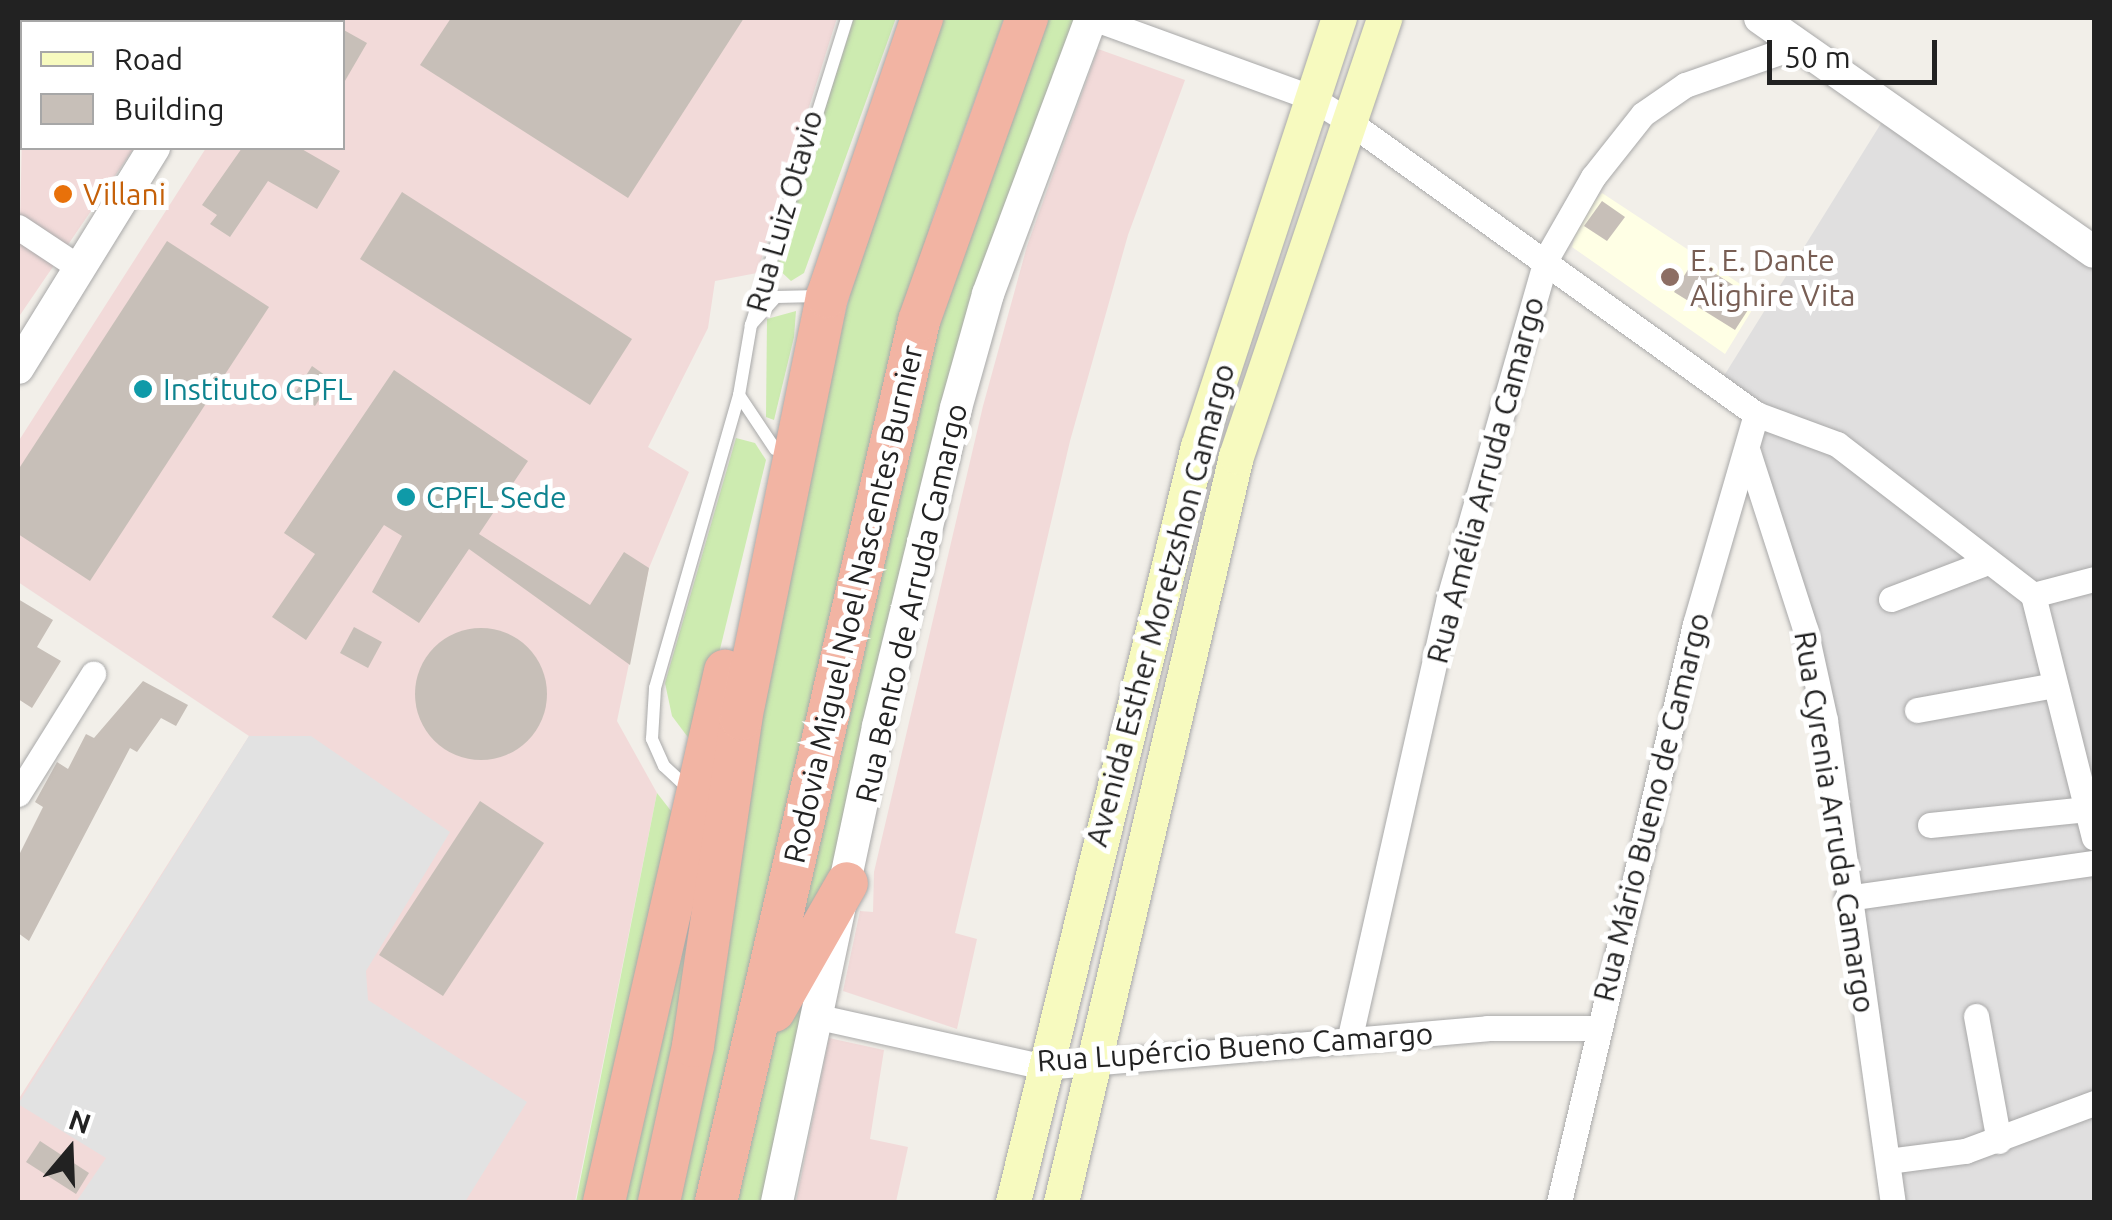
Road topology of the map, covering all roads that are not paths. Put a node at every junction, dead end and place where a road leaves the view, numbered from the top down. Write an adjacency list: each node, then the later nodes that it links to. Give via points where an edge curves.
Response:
1 (846, 18): 17 (lane, Rua Luiz Otavio)
2 (922, 18): 16 (highway)
3 (1027, 18): 42 (highway, Rodovia Miguel Noel Nascentes Burnier, via 919,321)
4 (1092, 18): 9 (street); 36 (street, Rua Bento de Arruda Camargo, via 988,294 878,726)
5 (1339, 18): 9 (main road, Avenida Esther Moretzshon Camargo)
6 (1384, 18): 10 (main road, Avenida Esther Moretzshon Camargo)
7 (1760, 18): 8 (street)
8 (1800, 46): 13 (street); 14 (street, Rua Amélia Arruda Camargo, via 1685,84 1644,114 1594,178)
9 (1310, 98): 10 (street); 44 (main road, Avenida Esther Moretzshon Camargo, via 1198,446)
10 (1344, 118): 14 (street); 43 (main road, Avenida Esther Moretzshon Camargo, via 1236,456)
11 (153, 150): 15 (street)
12 (18, 227): 15 (street)
13 (2094, 252)
14 (1546, 260): 20 (street); 41 (street, Rua Amélia Arruda Camargo, via 1448,598)
15 (80, 268): 18 (street)
16 (827, 297): 17 (lane, Rua Luiz Otavio, via 776,297); 21 (highway)
17 (751, 325): 19 (lane)
18 (18, 368)
19 (739, 395): 21 (lane); 30 (lane, via 655,688 652,739 664,766)
20 (1756, 414): 22 (street, Rua Mário Bueno de Camargo); 23 (street, via 1837,444)
21 (785, 444): 30 (highway); 49 (highway, via 693,1046)
22 (1747, 450): 37 (street, Rua Cyrenia Arruda Camargo, via 1805,629); 40 (street, Rua Mário Bueno de Camargo)
23 (1988, 562): 25 (street); 26 (street)
24 (2094, 578): 25 (street)
25 (2033, 595): 28 (street)
26 (1890, 599)
27 (94, 674): 31 (street)
28 (2056, 684): 29 (street); 32 (street)
29 (1917, 710)
30 (693, 792): 48 (highway)
31 (18, 794)
32 (2087, 809): 33 (street); 34 (street)
33 (1930, 825)
34 (2094, 838)
35 (2094, 864): 37 (street)
36 (847, 883): 39 (street, Rua Bento de Arruda Camargo); 42 (highway)
37 (1847, 898): 47 (street, Rua Cyrenia Arruda Camargo)
38 (1976, 1016): 46 (street)
39 (819, 1017): 44 (street, Rua Lupércio Bueno Camargo); 51 (street, Rua Bento de Arruda Camargo)
40 (1596, 1028): 41 (street, Rua Lupércio Bueno Camargo); 54 (street, Rua Mário Bueno de Camargo)
41 (1349, 1040): 43 (street, Rua Lupércio Bueno Camargo)
42 (755, 1046): 50 (highway, Rodovia Miguel Noel Nascentes Burnier)
43 (1094, 1062): 44 (street, Rua Lupércio Bueno Camargo); 53 (main road, Avenida Esther Moretzshon Camargo)
44 (1044, 1067): 52 (main road, Avenida Esther Moretzshon Camargo)
45 (2094, 1102): 46 (street)
46 (1999, 1141): 47 (street)
47 (1888, 1161): 55 (street, Rua Cyrenia Arruda Camargo)
48 (604, 1202)
49 (659, 1202)
50 (716, 1202)
51 (777, 1202)
52 (1013, 1202)
53 (1061, 1202)
54 (1559, 1202)
55 (1893, 1202)

